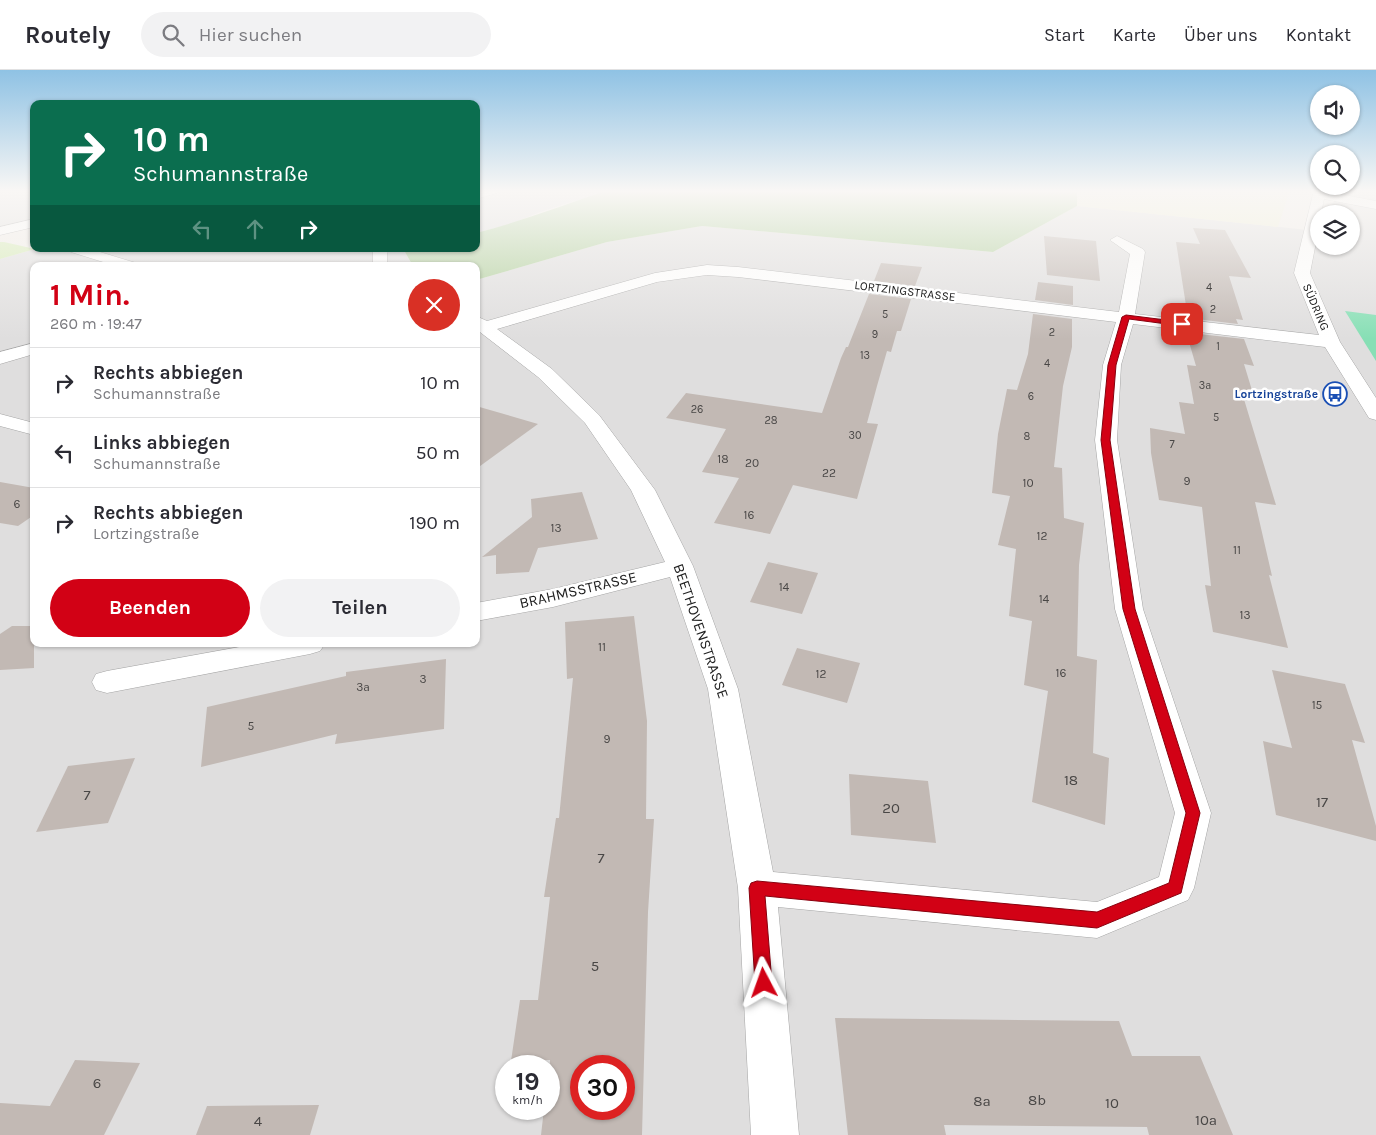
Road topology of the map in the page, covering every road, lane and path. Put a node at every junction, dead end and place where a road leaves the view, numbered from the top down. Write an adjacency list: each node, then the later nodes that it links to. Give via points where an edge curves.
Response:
1 (1117, 240): 5 (street, via 1138,252)
2 (1310, 240): 7 (street, SÜDRING, via 1302,273)
3 (86, 252): 4 (street)
4 (118, 262)
5 (1126, 317): 6 (street, LORTZINGSTRASSE, via 707,270 655,278); 7 (street, LORTZINGSTRASSE); 17 (street, via 1112,365 1106,440 1129,609 1193,813 1175,888 1097,920)
6 (480, 324): 13 (street, BEETHOVENSTRASSE, via 545,372 592,420 643,490)
7 (1331, 342): 10 (street, SÜDRING)
8 (30, 349): 9 (street)
9 (0, 358)
10 (1376, 414)
11 (0, 420): 12 (street)
12 (30, 428)
13 (680, 566): 14 (street, BRAHMSSTRASSE, via 553,598); 17 (street, BEETHOVENSTRASSE, via 723,689)
14 (480, 611)
15 (294, 647): 16 (street)
16 (106, 682)
17 (757, 888): 18 (street, BEETHOVENSTRASSE)
18 (774, 1135)

